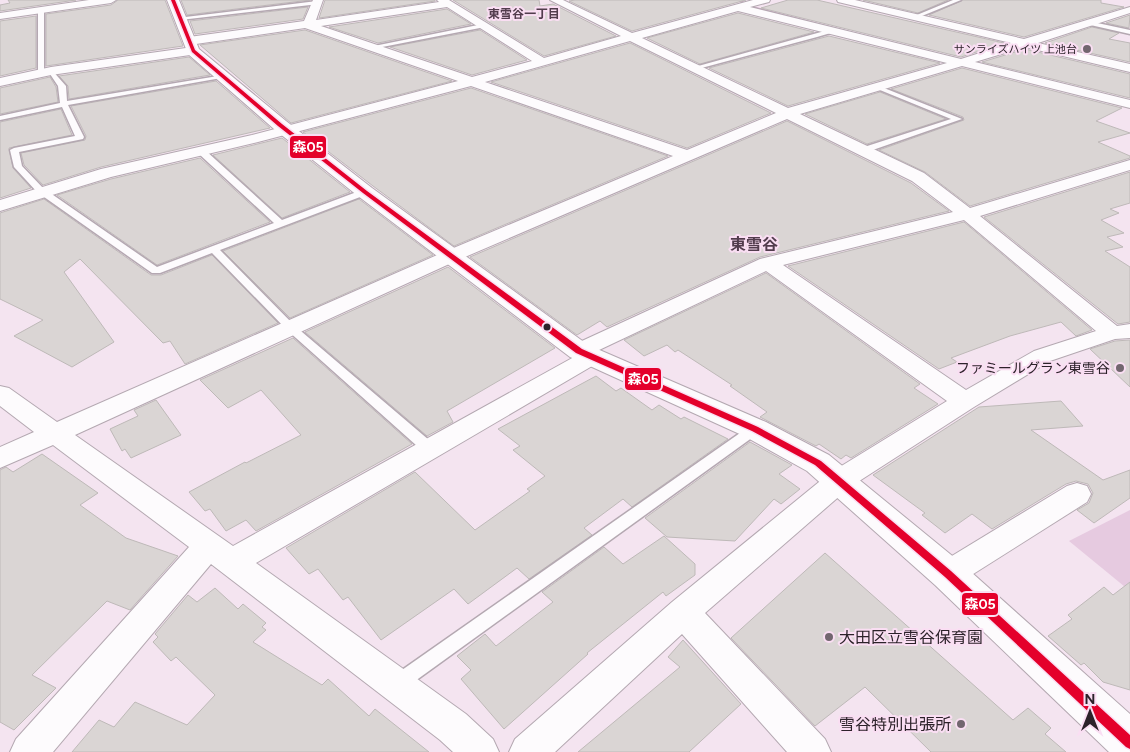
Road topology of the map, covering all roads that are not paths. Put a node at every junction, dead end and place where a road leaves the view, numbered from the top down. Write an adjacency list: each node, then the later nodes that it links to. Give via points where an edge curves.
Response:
1 (111, 0): 11 (street)
2 (555, 0): 21 (street)
3 (765, 0): 9 (street)
4 (842, 0): 14 (street)
5 (958, 0): 14 (lane)
6 (318, 1): 16 (street); 18 (lane)
7 (445, 2): 16 (street); 17 (street)
8 (1117, 2): 10 (street)
9 (733, 4): 19 (street); 21 (street)
10 (1130, 5)
11 (41, 10): 13 (street); 28 (lane)
12 (1130, 10): 15 (street)
13 (0, 16)
14 (915, 17): 22 (street)
15 (1088, 23): 20 (lane); 22 (street)
16 (308, 25): 18 (street); 23 (street)
17 (483, 26): 23 (lane); 24 (street)
18 (184, 28): 28 (street); 29 (street)
19 (832, 31): 25 (street); 26 (lane)
20 (1130, 32)
21 (630, 37): 24 (street); 26 (street)
22 (1024, 43): 25 (street); 27 (street)
23 (372, 47): 30 (street)
24 (542, 62): 30 (street)
25 (960, 63): 32 (street); 34 (street)
26 (694, 68): 35 (street)
27 (1130, 68)
28 (46, 72): 31 (street); 33 (lane, via 62,86)
29 (224, 77): 33 (lane); 37 (street)
30 (471, 81): 37 (street); 40 (street)
31 (0, 82)
32 (877, 87): 35 (street); 38 (lane, via 958,119)
33 (64, 104): 36 (lane); 42 (lane, via 80,136 14,150 18,167)
34 (1130, 104)
35 (788, 113): 38 (street); 40 (street)
36 (0, 118)
37 (287, 131): 39 (street); 43 (street)
38 (864, 150): 45 (street, via 918,177)
39 (202, 152): 42 (street); 46 (lane)
40 (686, 155): 48 (street)
41 (1130, 165): 45 (street)
42 (40, 190): 44 (street); 47 (lane, via 156,271)
43 (365, 192): 46 (lane); 48 (street)
44 (0, 206)
45 (967, 214): 49 (street); 51 (street)
46 (281, 224): 47 (lane)
47 (213, 249): 50 (lane)
48 (452, 256): 50 (street); 52 (street)
49 (767, 263): 52 (street); 54 (street)
50 (291, 328): 56 (street); 57 (lane)
51 (1121, 332): 54 (street, via 1042,356)
52 (585, 354): 55 (street); 57 (street)
53 (0, 394): 56 (street)
54 (965, 401): 59 (street)
55 (755, 429): 59 (street, via 818,463); 64 (lane)
56 (55, 434): 58 (street); 61 (street)
57 (431, 450): 61 (street)
58 (0, 458)
59 (840, 480): 62 (street); 63 (street)
60 (1077, 494): 62 (street)
61 (220, 554): 64 (street); 66 (street)
62 (948, 574): 65 (street)
63 (683, 612): 68 (street); 69 (street)
64 (396, 684): 67 (street, via 453,726)
65 (1130, 743)
66 (29, 752)
67 (480, 752)
68 (528, 752)
69 (812, 752)

